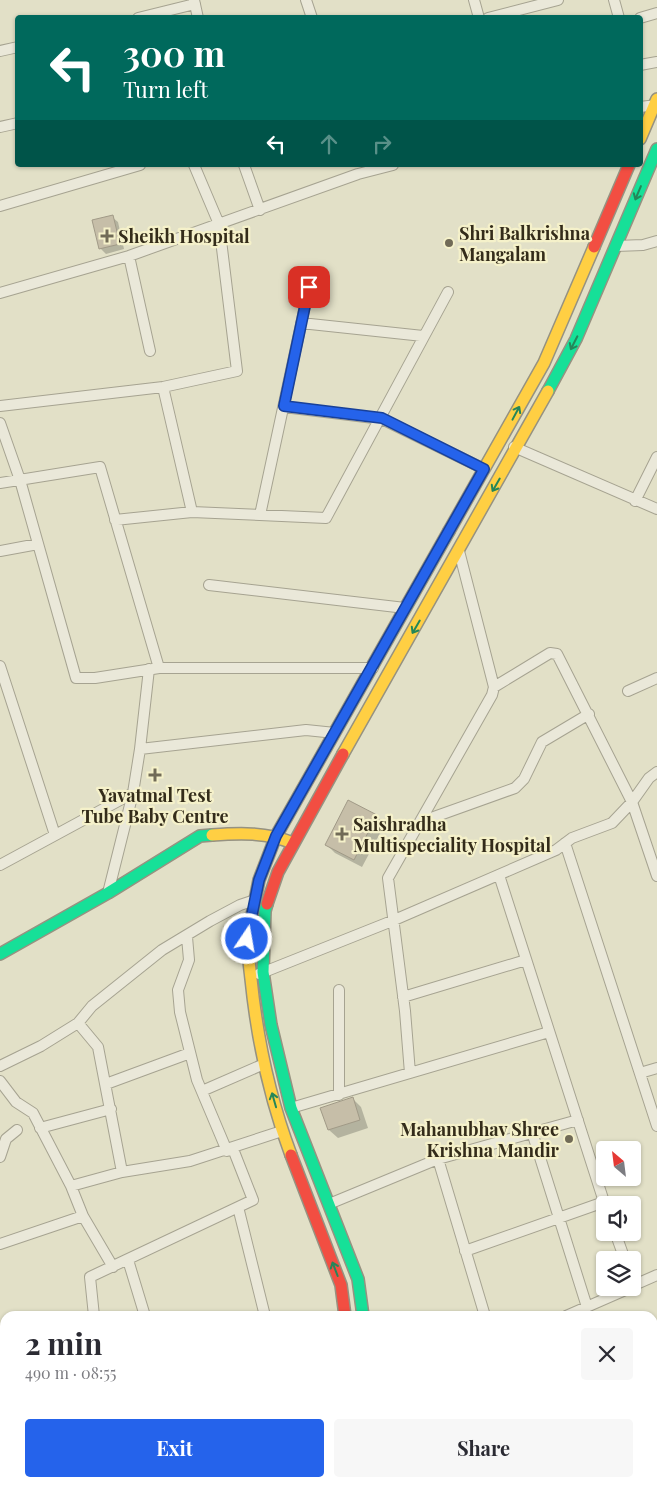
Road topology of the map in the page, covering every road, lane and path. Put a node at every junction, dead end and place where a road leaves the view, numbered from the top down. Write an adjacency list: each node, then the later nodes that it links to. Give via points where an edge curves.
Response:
1 (306, 0): 9 (street)
2 (474, 0): 10 (street)
3 (558, 0): 11 (street)
4 (614, 0): 12 (street)
5 (194, 2): 7 (street); 8 (street)
6 (657, 13): 13 (street)
7 (148, 15)
8 (197, 15)
9 (311, 15)
10 (477, 15)
11 (500, 15)
12 (618, 15)
13 (643, 17)
14 (15, 48): 15 (street)
15 (0, 51)
16 (657, 62): 17 (street)
17 (643, 64)
18 (656, 103): 19 (street); 22 (main road)
19 (643, 106)
20 (15, 124): 21 (street)
21 (0, 127)
22 (643, 132)
23 (657, 148): 34 (main road, one-way to 34)
24 (133, 167): 30 (street)
25 (195, 167): 32 (street)
26 (245, 167): 31 (street)
27 (379, 167): 29 (street)
28 (628, 167): 47 (main road, one-way to 28, via 544,363)
29 (357, 170): 31 (street)
30 (0, 206)
31 (260, 210): 32 (street)
32 (219, 224): 35 (street); 42 (street, via 237,371)
33 (657, 241): 34 (street)
34 (616, 246): 48 (main road, one-way to 48, via 576,340)
35 (129, 256): 38 (street); 41 (street)
36 (309, 287): 39 (street)
37 (448, 292): 40 (street)
38 (0, 293)
39 (301, 323): 40 (street); 44 (street)
40 (423, 336): 45 (street)
41 (150, 352)
42 (163, 387): 43 (street); 55 (street)
43 (0, 406)
44 (284, 406): 45 (street); 56 (street)
45 (382, 418): 50 (street); 56 (street, via 326,518)
46 (0, 424): 51 (street)
47 (501, 441): 48 (street); 50 (main road)
48 (517, 448): 53 (street); 60 (main road, one-way to 60)
49 (657, 457): 53 (street)
50 (484, 469): 62 (main road)
51 (20, 480): 52 (street); 57 (street, via 100,468); 58 (street)
52 (0, 482)
53 (635, 501): 54 (street)
54 (657, 509)
55 (192, 512): 56 (street); 57 (street)
56 (260, 515)
57 (115, 520): 67 (street)
58 (38, 544): 59 (street); 67 (street, via 76,678)
59 (0, 551)
60 (459, 551): 64 (main road, one-way to 64); 69 (street)
61 (209, 585): 62 (street)
62 (404, 608): 63 (main road)
63 (388, 640): 64 (main road); 66 (main road)
64 (404, 648): 80 (main road)
65 (0, 666): 78 (street)
66 (373, 668): 67 (street); 72 (main road)
67 (154, 669): 73 (street)
68 (657, 678): 70 (street)
69 (494, 687): 71 (street, via 553,653 559,657); 77 (street)
70 (628, 691)
71 (589, 714): 76 (street); 77 (street, via 542,742 524,779 515,788)
72 (335, 732): 73 (street, via 306,730); 79 (main road)
73 (140, 749): 75 (street)
74 (657, 772): 76 (street)
75 (133, 793): 78 (street); 85 (street)
76 (632, 802): 81 (street, via 612,823); 84 (street)
77 (420, 822): 87 (street, via 388,878)
78 (55, 835): 82 (street)
79 (276, 836): 80 (main road); 85 (main road, via 246,833 200,836); 86 (main road)
80 (293, 844): 91 (main road, via 278,872 265,911)
81 (566, 844): 83 (street); 102 (street)
82 (0, 865)
83 (500, 875): 87 (street); 90 (street)
84 (657, 876)
85 (108, 893): 89 (main road)
86 (255, 900): 88 (street, via 240,905); 92 (main road, via 247,939)
87 (392, 921): 91 (street); 94 (street)
88 (187, 936): 95 (street, via 138,967 92,1006); 97 (street, via 189,960 178,990)
89 (0, 954)
90 (526, 960): 94 (street); 96 (street)
91 (263, 972): 92 (street); 107 (main road, via 271,1025)
92 (249, 978): 98 (main road)
93 (339, 990): 106 (street)
94 (403, 997): 101 (street)
95 (78, 1023): 99 (street); 104 (street, via 98,1047)
96 (549, 1032): 101 (street); 109 (street)
97 (190, 1053): 104 (street); 105 (street)
98 (264, 1064): 105 (street); 113 (main road, one-way to 98)
99 (0, 1066)
100 (657, 1068): 102 (street)
101 (410, 1073): 106 (street)
102 (640, 1073): 110 (street)
103 (0, 1081): 111 (street, via 12,1097 33,1113)
104 (106, 1084): 108 (street)
105 (202, 1091): 115 (street)
106 (339, 1095): 107 (street)
107 (291, 1108): 121 (main road)
108 (111, 1110): 111 (street); 118 (street)
109 (578, 1120): 114 (street); 120 (street)
110 (657, 1126)
111 (40, 1128): 119 (street)
112 (16, 1130): 116 (street, via 6,1139)
113 (282, 1131): 115 (street); 137 (main road, one-way to 113, via 342,1285)
114 (532, 1132): 117 (street); 125 (street)
115 (230, 1150): 118 (street, via 190,1161); 123 (street, via 253,1200)
116 (0, 1157)
117 (438, 1159): 121 (street); 127 (street)
118 (122, 1172): 119 (street)
119 (71, 1186): 124 (street)
120 (602, 1196)
121 (329, 1204): 138 (main road, via 358,1279)
122 (596, 1207): 125 (street)
123 (238, 1208): 128 (street); 136 (street)
124 (83, 1216): 126 (street); 129 (street)
125 (559, 1218): 127 (street); 133 (street)
126 (0, 1244)
127 (465, 1251): 139 (street)
128 (128, 1260): 129 (street); 135 (street)
129 (113, 1267): 134 (street, via 90,1277)
130 (657, 1276): 131 (street)
131 (641, 1282)
132 (610, 1296): 133 (street)
133 (587, 1307): 140 (street)
134 (93, 1311)
135 (143, 1311)
136 (264, 1311)
137 (345, 1311)
138 (361, 1311)
139 (483, 1311)
140 (578, 1311)

